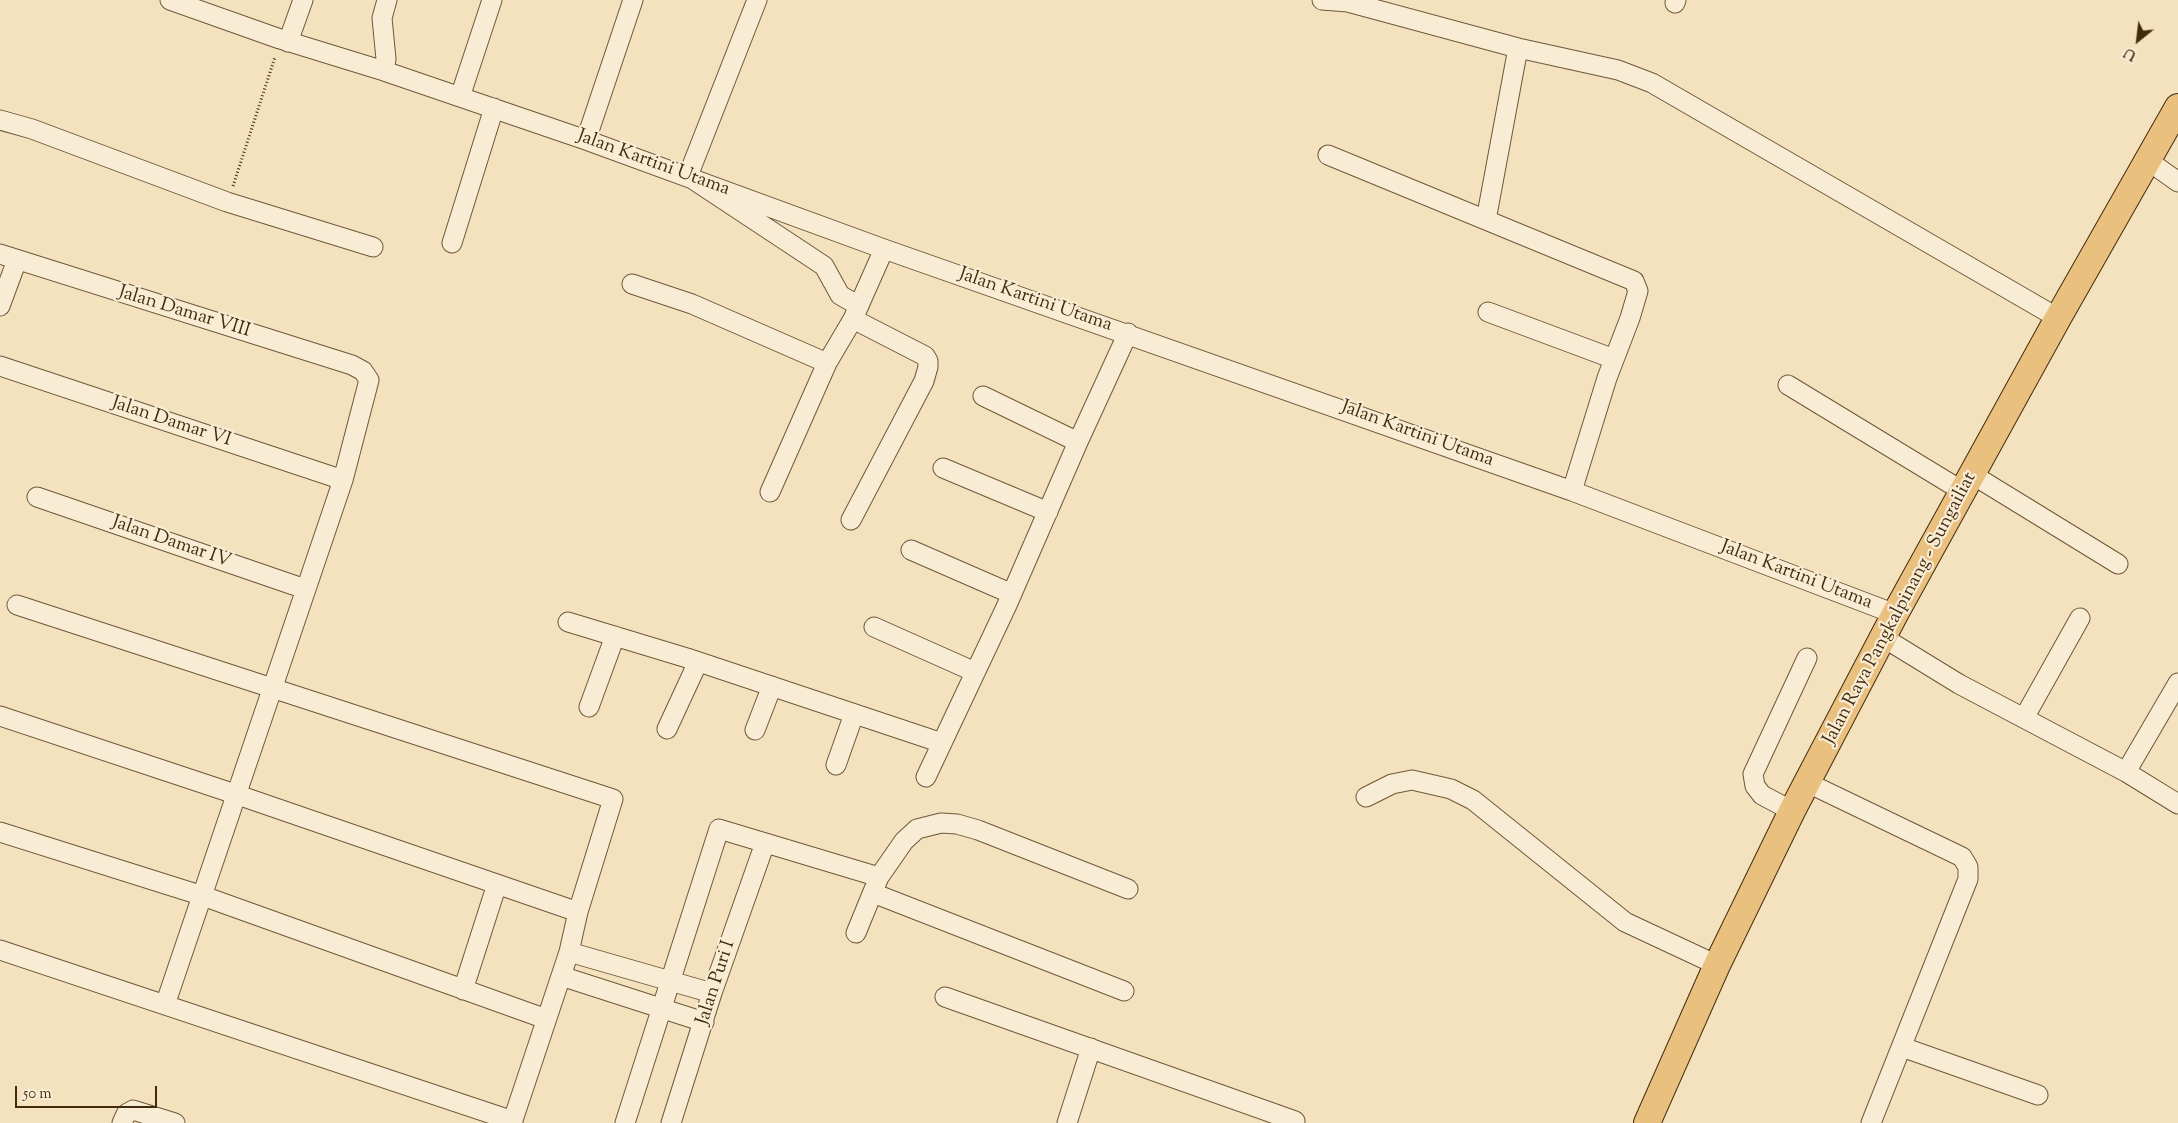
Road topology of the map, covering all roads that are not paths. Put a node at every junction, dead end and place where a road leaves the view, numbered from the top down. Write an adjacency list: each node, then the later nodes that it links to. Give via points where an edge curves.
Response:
1 (170, 0): 9 (street, Jalan Kartini Utama)
2 (303, 0): 9 (street)
3 (387, 0): 11 (street, via 382,18)
4 (492, 0): 12 (street)
5 (632, 0): 16 (street)
6 (757, 0): 19 (street)
7 (1322, 0): 8 (street)
8 (1348, 1): 10 (street)
9 (284, 41): 11 (street, Jalan Kartini Utama)
10 (1518, 48): 21 (street); 30 (street, via 1618,70 1652,83)
11 (384, 71): 12 (street, Jalan Kartini Utama)
12 (460, 97): 14 (street, Jalan Kartini Utama)
13 (2178, 106): 18 (highway, Jalan Raya Pangkalpinang - Sungailiat)
14 (494, 108): 16 (street, Jalan Kartini Utama); 22 (street)
15 (0, 120): 23 (street, via 228,202)
16 (586, 140): 19 (street, Jalan Kartini Utama)
17 (1328, 155): 21 (street)
18 (2148, 160): 20 (street); 30 (highway, Jalan Raya Pangkalpinang - Sungailiat)
19 (688, 176): 24 (street, Jalan Kartini Utama); 29 (street, via 824,266 840,295)
20 (2178, 182)
21 (1486, 220): 32 (street, via 1634,281 1638,291)
22 (452, 243)
23 (373, 247)
24 (884, 249): 29 (street); 31 (street, Jalan Kartini Utama)
25 (8, 257): 27 (street); 39 (street, Jalan Damar VIII, via 363,371 369,380)
26 (632, 284): 33 (street, via 692,304)
27 (0, 306)
28 (1488, 312): 32 (street)
29 (856, 313): 33 (street); 45 (street, via 928,361 924,381)
30 (2058, 318): 40 (highway, Jalan Raya Pangkalpinang - Sungailiat)
31 (1128, 333): 37 (street); 41 (street, Jalan Kartini Utama)
32 (1614, 359): 41 (street)
33 (827, 363): 42 (street)
34 (0, 366): 39 (street, Jalan Damar VI)
35 (1788, 385): 40 (street)
36 (982, 396): 37 (street)
37 (1078, 442): 44 (street)
38 (943, 468): 44 (street)
39 (343, 480): 48 (street)
40 (1968, 483): 47 (street); 51 (highway, Jalan Raya Pangkalpinang - Sungailiat)
41 (1572, 491): 51 (street, Jalan Kartini Utama)
42 (770, 492)
43 (37, 497): 48 (street, Jalan Damar IV)
44 (1048, 512): 49 (street)
45 (851, 520)
46 (911, 550): 49 (street)
47 (2118, 564)
48 (304, 589): 62 (street)
49 (1012, 594): 59 (street)
50 (17, 605): 62 (street)
51 (1895, 614): 56 (highway, Jalan Raya Pangkalpinang - Sungailiat)
52 (2080, 618): 66 (street)
53 (568, 622): 55 (street)
54 (874, 627): 59 (street)
55 (615, 636): 58 (street); 63 (street)
56 (1884, 638): 66 (street, via 1959,684); 73 (highway, Jalan Raya Pangkalpinang - Sungailiat)
57 (1807, 658): 77 (street, via 1753,774 1755,786 1762,794)
58 (698, 662): 61 (street); 67 (street)
59 (975, 672): 69 (street)
60 (2178, 683): 71 (street)
61 (772, 686): 64 (street); 68 (street)
62 (270, 689): 74 (street); 84 (street, via 613,799)
63 (589, 707)
64 (854, 714): 69 (street); 70 (street)
65 (0, 716): 74 (street)
66 (2024, 718): 71 (street)
67 (667, 729)
68 (755, 730)
69 (942, 743): 72 (street)
70 (836, 765)
71 (2126, 772): 76 (street)
72 (926, 777)
73 (1808, 782): 77 (highway, Jalan Raya Pangkalpinang - Sungailiat); 99 (street, via 1962,857 1968,867 1968,879)
74 (235, 794): 80 (street); 83 (street)
75 (1366, 797): 88 (street, via 1392,784 1412,780 1451,789 1473,800 1625,922)
76 (2178, 804)
77 (1792, 811): 88 (highway, Jalan Raya Pangkalpinang - Sungailiat)
78 (0, 832): 83 (street)
79 (765, 844): 81 (street); 90 (street, via 719,829); 93 (street, Jalan Puri I)
80 (497, 884): 84 (street); 91 (street)
81 (876, 885): 82 (street, via 904,841 917,830 941,823 978,830); 85 (street); 92 (street)
82 (1128, 889)
83 (202, 896): 91 (street); 95 (street)
84 (578, 912): 87 (street)
85 (856, 933)
86 (0, 950): 95 (street)
87 (569, 952): 89 (street); 90 (street)
88 (1717, 965): 109 (highway, Jalan Raya Pangkalpinang - Sungailiat)
89 (560, 976): 96 (street); 97 (street)
90 (671, 983): 93 (street); 96 (street)
91 (464, 990): 97 (street)
92 (1124, 991)
93 (712, 993): 98 (street, Jalan Puri I)
94 (945, 997): 100 (street)
95 (165, 1005): 103 (street)
96 (662, 1009): 98 (street); 107 (street)
97 (546, 1018): 103 (street)
98 (704, 1022): 108 (street, Jalan Puri I)
99 (1902, 1046): 101 (street); 110 (street)
100 (1091, 1048): 102 (street); 104 (street)
101 (2038, 1094)
102 (1072, 1121)
103 (512, 1122)
104 (1297, 1122)
105 (122, 1123): 106 (street, via 126,1114 134,1110)
106 (175, 1123)
107 (625, 1123)
108 (671, 1123)
109 (1647, 1123)
110 (1871, 1123)

